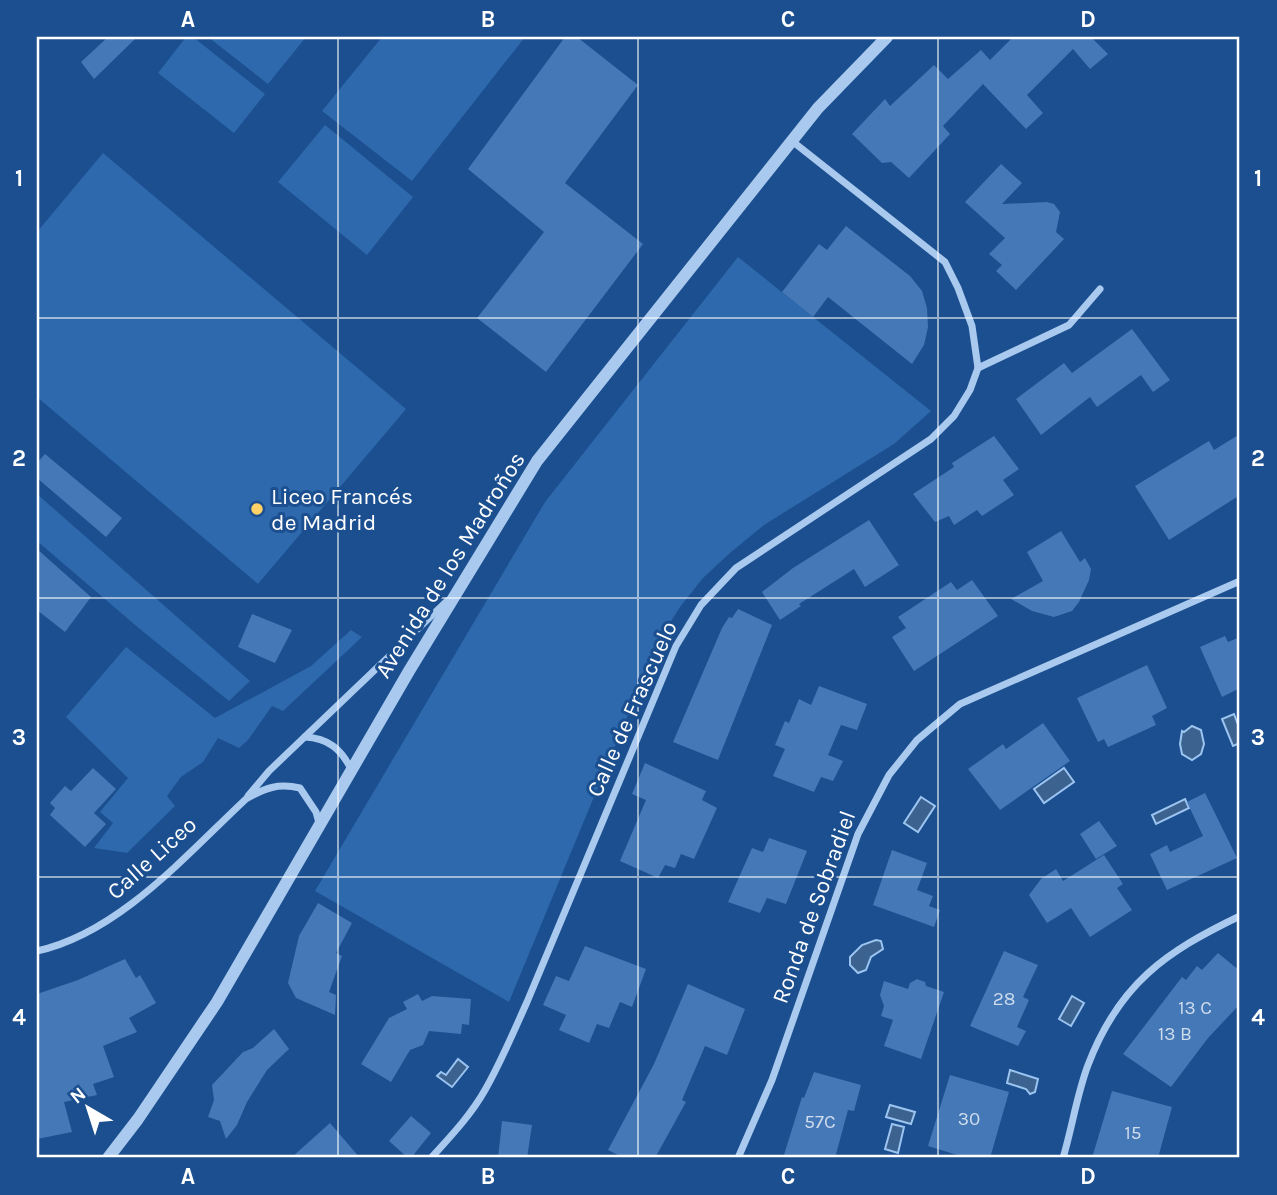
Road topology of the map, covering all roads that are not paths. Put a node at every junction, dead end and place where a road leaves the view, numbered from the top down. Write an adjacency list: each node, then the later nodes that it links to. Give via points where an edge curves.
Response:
1 (887, 37): 2 (street, Avenida de los Madroños)
2 (792, 141): 4 (street, via 945,262 972,326); 6 (street, Avenida de los Madroños, via 537,461)
3 (1100, 289): 4 (street, via 1069,325)
4 (978, 368): 14 (street, Calle de Frascuelo, via 959,407 931,439 736,568 701,605 676,646 503,1054 484,1092)
5 (1240, 581): 15 (street, Ronda de Sobradiel, via 960,705 917,740 889,775 858,834 772,1080)
6 (455, 593): 7 (street, Calle Liceo); 8 (street, Avenida de los Madroños)
7 (305, 737): 8 (street, via 329,742 341,751); 9 (street, Calle Liceo)
8 (351, 769): 10 (street, Avenida de los Madroños)
9 (246, 799): 10 (street, Calle Liceo, via 274,786 300,788); 12 (street, Calle Liceo, via 124,911 93,930)
10 (320, 823): 13 (street, Avenida de los Madroños, via 217,1002)
11 (1240, 916): 16 (street, via 1195,937 1151,968 1118,1006 1088,1065)
12 (37, 951)
13 (108, 1158)
14 (431, 1158)
15 (738, 1158)
16 (1063, 1158)

